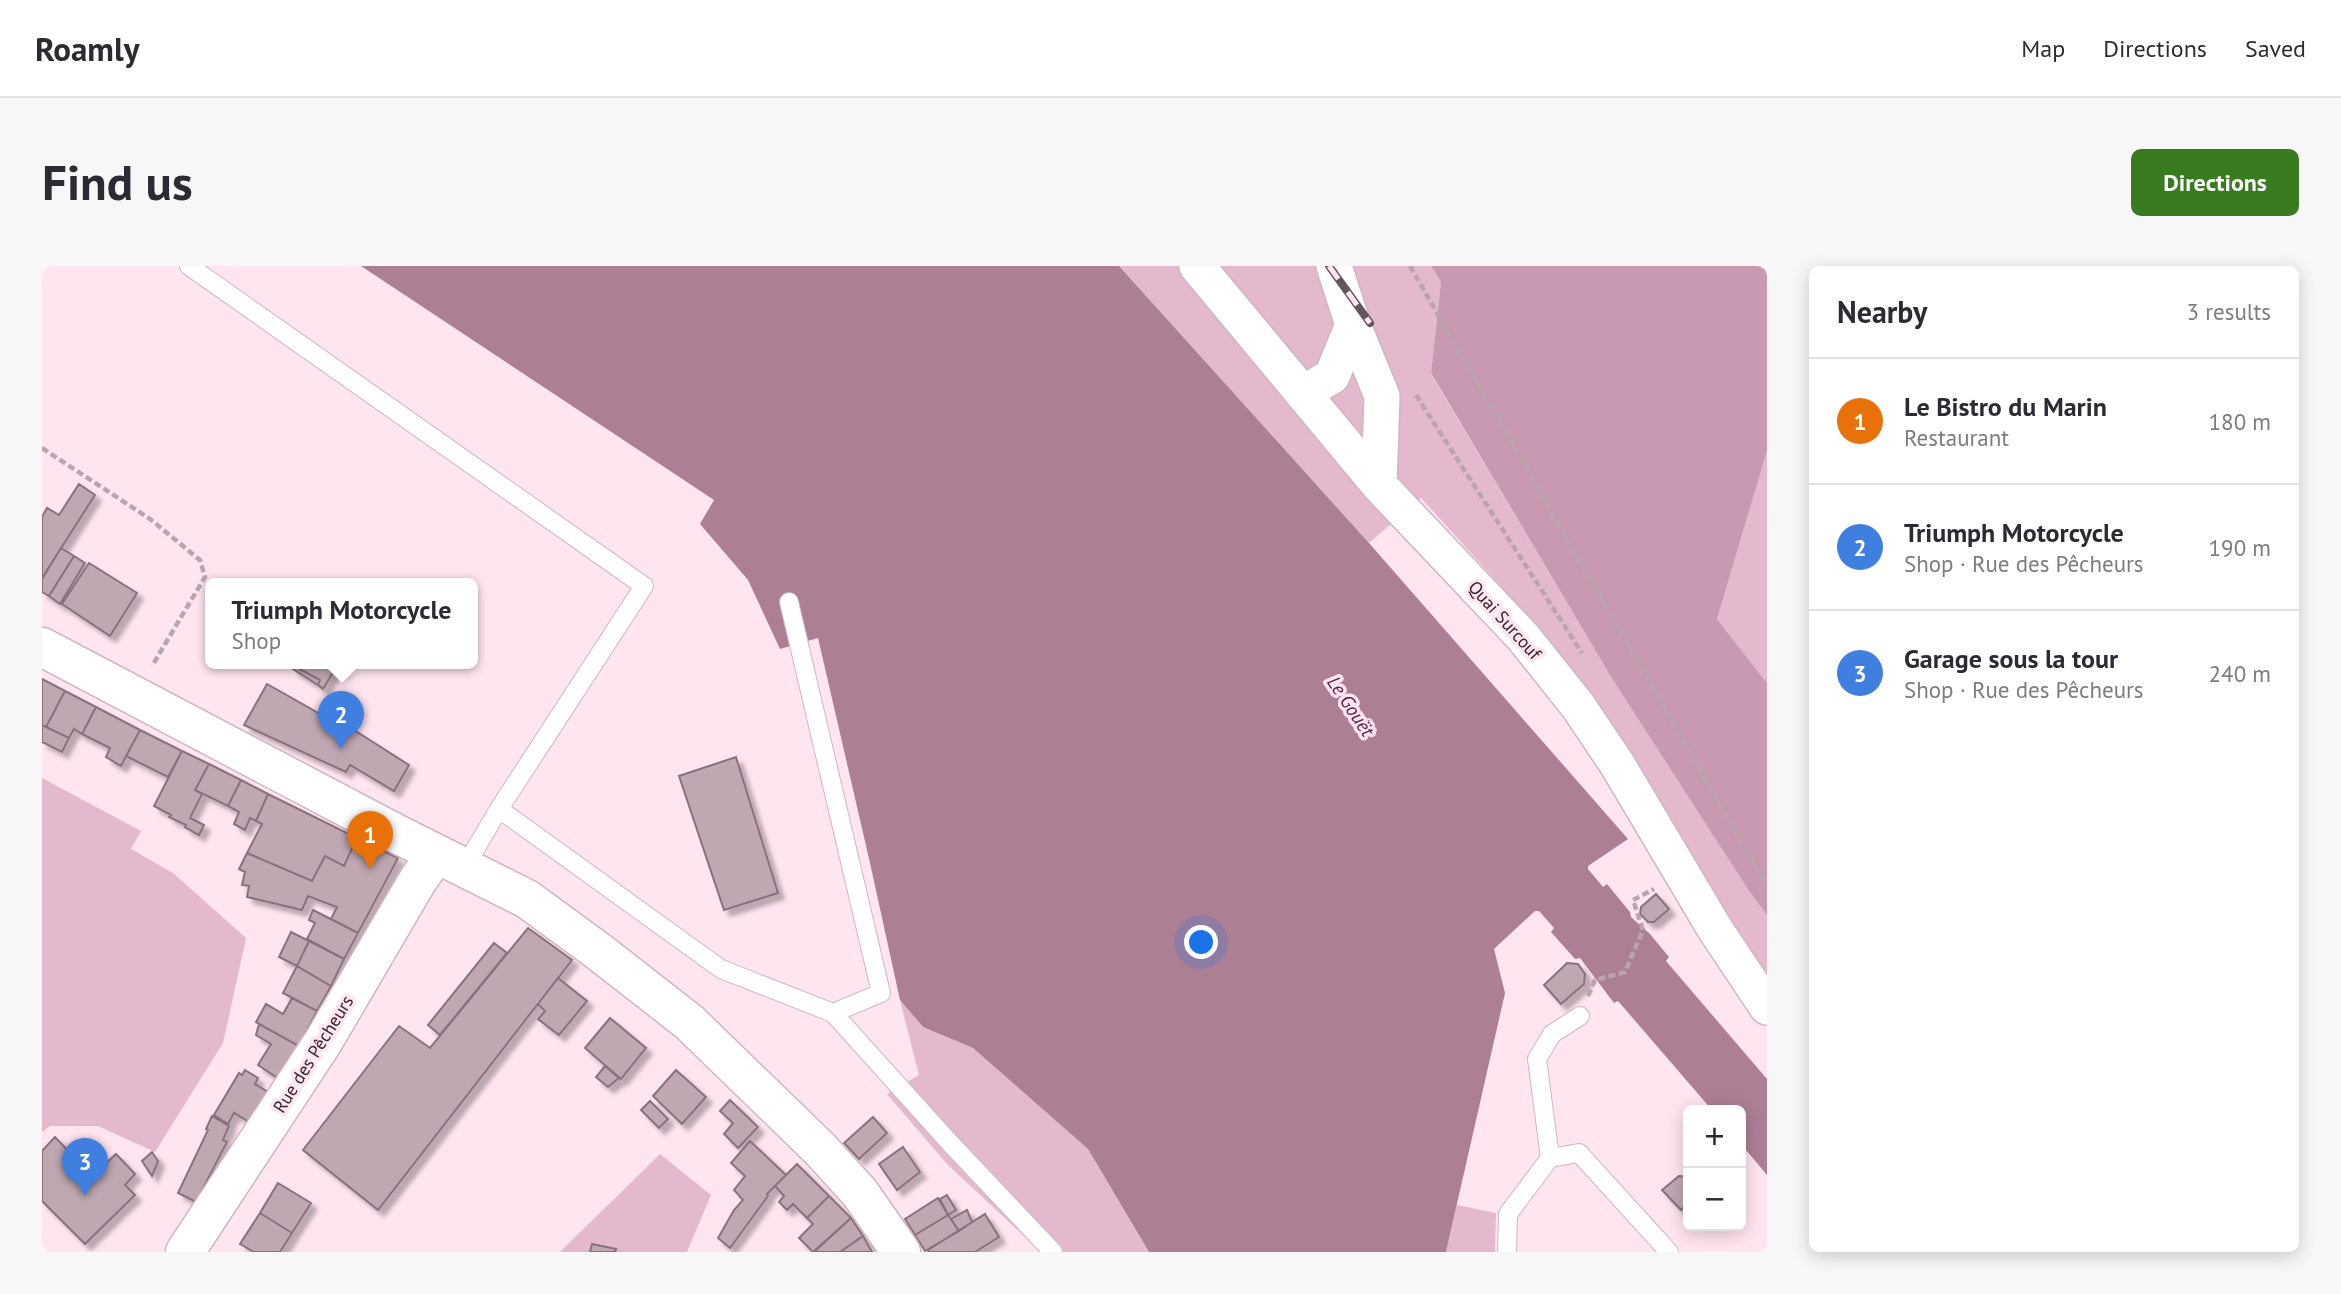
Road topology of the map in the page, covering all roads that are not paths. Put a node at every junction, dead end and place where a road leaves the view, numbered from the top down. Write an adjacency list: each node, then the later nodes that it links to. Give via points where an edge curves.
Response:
1 (190, 266): 9 (lane, via 644,586)
2 (1197, 266): 5 (street, Quai Surcouf)
3 (1334, 266): 4 (street)
4 (1353, 326): 5 (street, via 1332,376); 6 (street, via 1382,396)
5 (1304, 393): 6 (street, Quai Surcouf)
6 (1379, 485): 11 (street, Quai Surcouf, via 1523,638 1578,706)
7 (789, 602): 12 (lane, via 881,993)
8 (42, 647): 10 (street)
9 (499, 809): 10 (lane); 12 (lane, via 721,969)
10 (450, 861): 15 (street, Rue des Pêcheurs, via 418,880 323,1042); 16 (street, via 527,899 688,1022 820,1149 860,1194)
11 (1767, 1007)
12 (833, 1013): 17 (lane)
13 (1580, 1016): 14 (lane, via 1552,1034 1537,1059)
14 (1550, 1158): 18 (lane, via 1508,1214); 19 (lane, via 1579,1153)
15 (185, 1252)
16 (901, 1252)
17 (1053, 1252)
18 (1507, 1252)
19 (1669, 1252)

